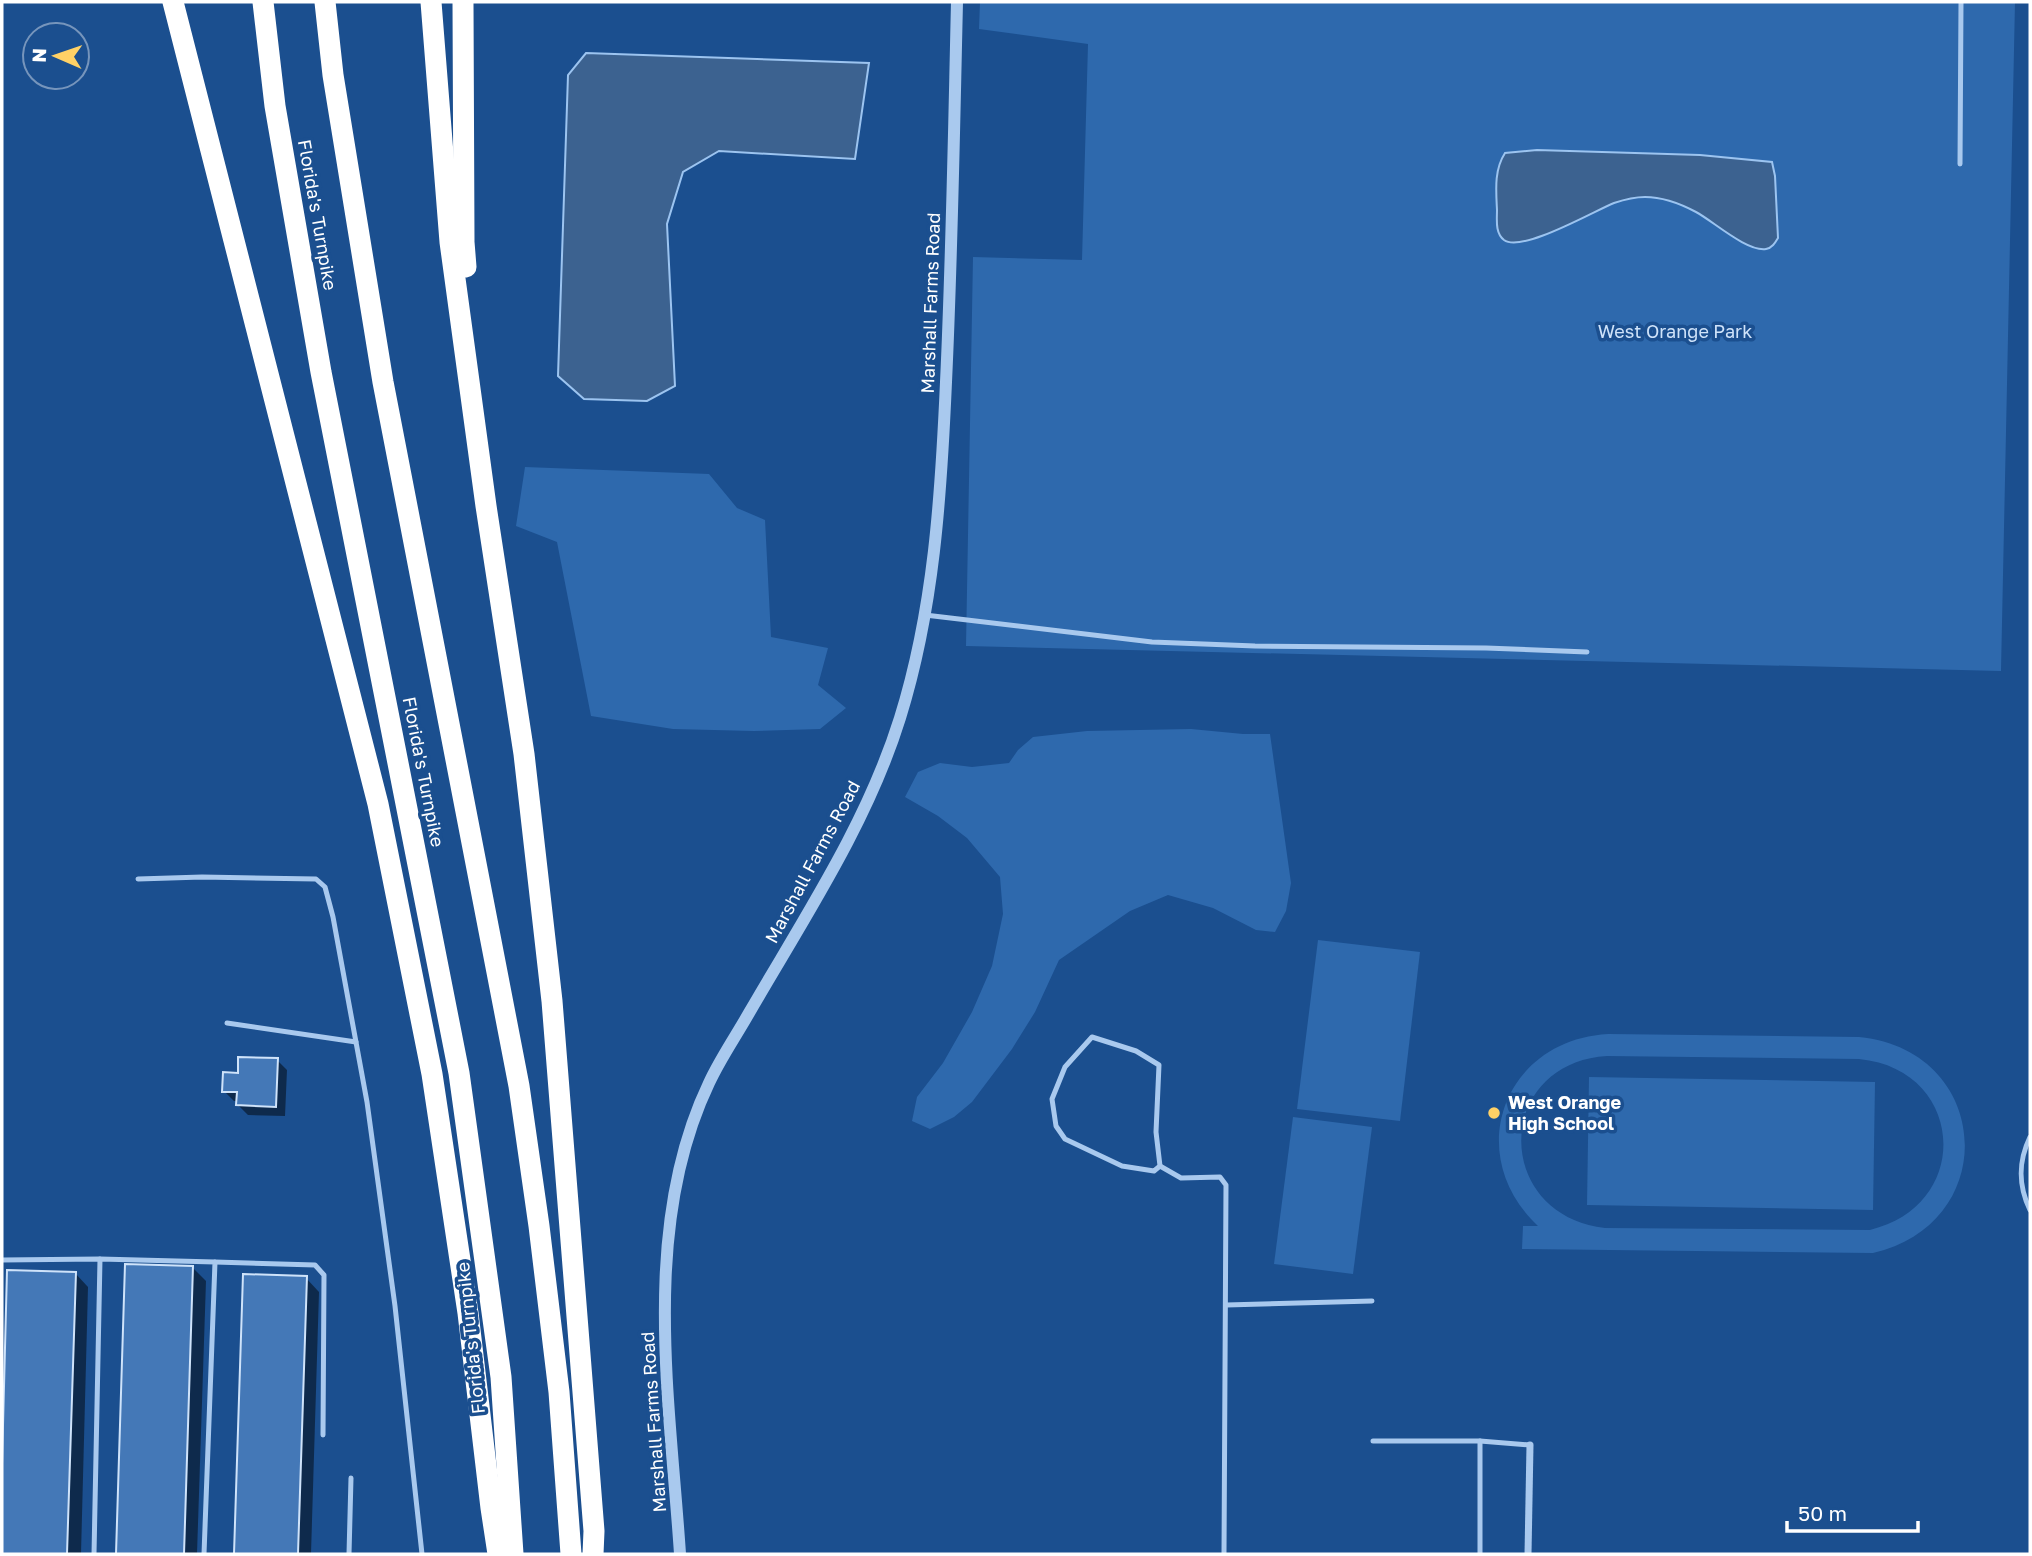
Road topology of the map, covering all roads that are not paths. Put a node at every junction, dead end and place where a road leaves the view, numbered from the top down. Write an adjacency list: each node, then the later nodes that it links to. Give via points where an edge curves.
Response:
1 (173, 2): 34 (highway, via 378,804 432,1074)
2 (252, 2): 9 (highway)
3 (263, 2): 9 (highway, Florida's Turnpike)
4 (325, 2): 36 (highway, Florida's Turnpike, via 383,382 519,1086 559,1392)
5 (431, 2): 11 (highway, via 450,242)
6 (463, 2): 11 (highway, via 464,242)
7 (957, 2): 12 (street, Marshall Farms Road, via 940,501)
8 (1961, 2): 10 (lane)
9 (275, 106): 35 (highway, Florida's Turnpike, via 321,372 459,1073 501,1377)
10 (1960, 164)
11 (486, 506): 37 (highway, via 523,754 552,1001)
12 (925, 615): 13 (lane, via 1152,642); 38 (street, Marshall Farms Road, via 901,717 881,771 849,841 709,1083 674,1192 664,1317)
13 (1587, 652)
14 (138, 879): 16 (lane, via 316,879 325,887 333,917)
15 (227, 1023): 16 (lane)
16 (356, 1042): 33 (lane, via 395,1306)
17 (2030, 1138): 19 (lane, via 2021,1163 2020,1185)
18 (1160, 1166): 18 (lane, via 1156,1132 1159,1065 1136,1051 1092,1037 1065,1067 1052,1099 1056,1126 1065,1139 1122,1166 1154,1171); 24 (lane, via 1181,1178 1220,1177 1226,1185)
19 (2030, 1210)
20 (100, 1259): 21 (lane); 22 (lane); 30 (lane)
21 (2, 1260)
22 (215, 1262): 25 (lane, via 315,1265 324,1275); 31 (lane)
23 (1372, 1301): 24 (lane)
24 (1226, 1305): 39 (lane)
25 (323, 1435)
26 (1373, 1441): 27 (lane)
27 (1480, 1441): 28 (lane); 40 (lane)
28 (1530, 1445): 41 (street)
29 (351, 1478): 32 (lane)
30 (94, 1554)
31 (204, 1554)
32 (349, 1554)
33 (422, 1554)
34 (498, 1554)
35 (513, 1554)
36 (571, 1554)
37 (593, 1554)
38 (680, 1554)
39 (1224, 1554)
40 (1480, 1554)
41 (1528, 1554)

